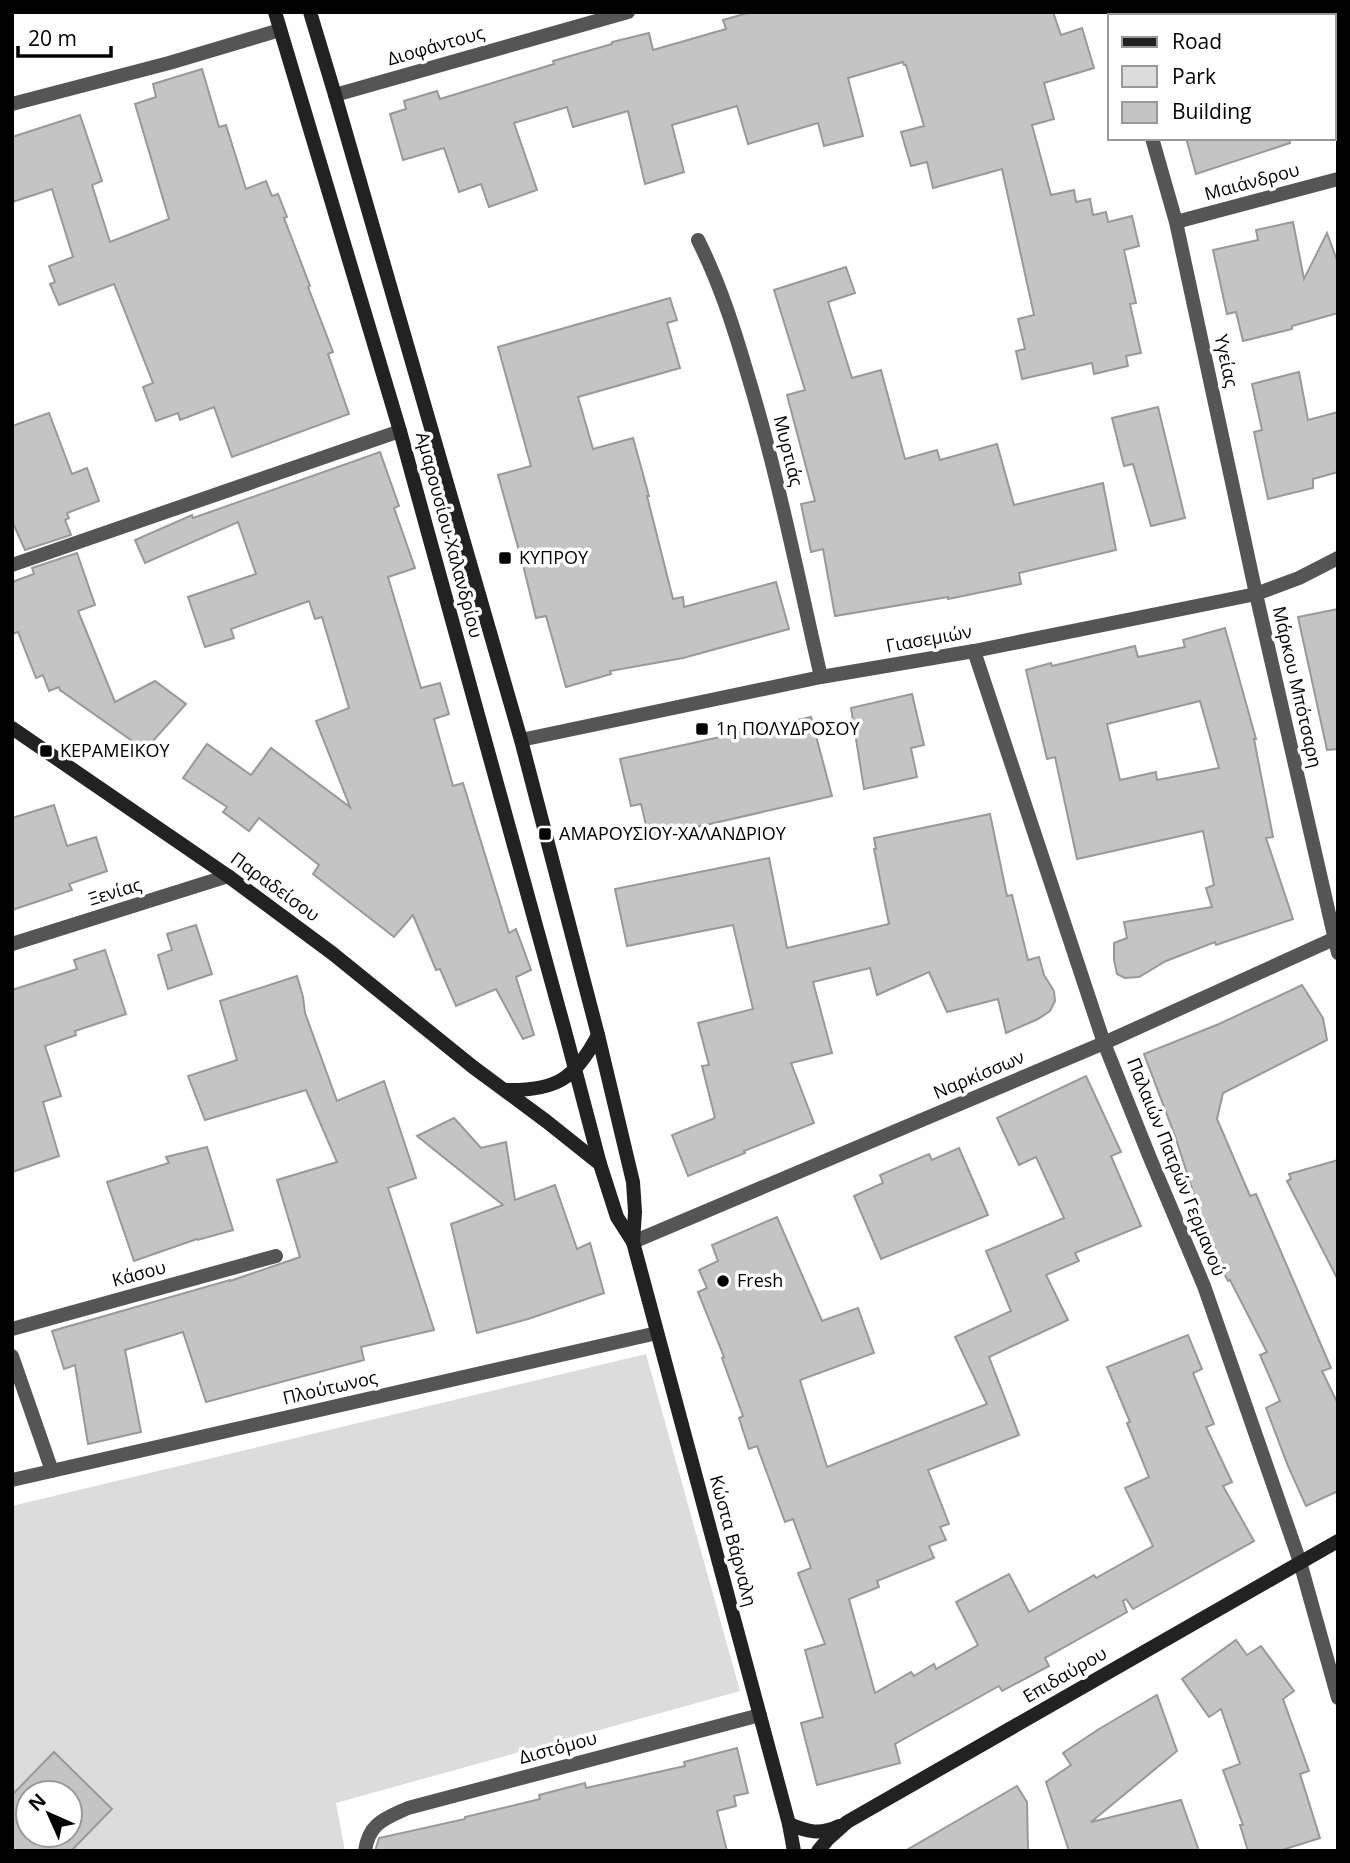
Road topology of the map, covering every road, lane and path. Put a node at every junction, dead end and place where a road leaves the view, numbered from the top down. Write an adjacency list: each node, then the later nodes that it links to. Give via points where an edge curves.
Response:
1 (275, 12): 4 (street, Αμαρουσίου-Χαλανδρίου)
2 (310, 12): 5 (street, Αμαρουσίου-Χαλανδρίου)
3 (628, 12): 5 (street, Διοφάντους)
4 (280, 30): 6 (street); 11 (street, Αμαρουσίου-Χαλανδρίου)
5 (335, 95): 18 (street, Αμαρουσίου-Χαλανδρίου)
6 (12, 104)
7 (1153, 140): 9 (street, Υγείας)
8 (1338, 179): 9 (street, Μαιάνδρου)
9 (1176, 222): 14 (street, Υγείας)
10 (698, 240): 16 (street, Μυρτιάς, via 726,303 764,427)
11 (400, 430): 13 (street); 25 (street, Αμαρουσίου-Χαλανδρίου)
12 (1338, 558): 14 (street, Γιασεμιών)
13 (12, 565)
14 (1256, 594): 15 (street, Γιασεμιών); 20 (street, Μάρκου Μπότσαρη)
15 (974, 651): 16 (street, Γιασεμιών); 24 (street, Παλαιών Πατρών Γερμανού)
16 (821, 677): 18 (street, Γιασεμιών)
17 (12, 728): 19 (street, Παραδείσου)
18 (521, 740): 23 (street, Αμαρουσίου-Χαλανδρίου)
19 (229, 876): 21 (street, Ξενίας); 26 (street, Παραδείσου)
20 (1336, 937): 22 (street, Μάρκου Μπότσαρη); 24 (street, Ναρκίσσων)
21 (12, 944)
22 (1338, 953)
23 (598, 1035): 25 (street); 28 (street, Κώστα Βάρναλη, via 633,1182)
24 (1104, 1043): 28 (street, Ναρκίσσων); 36 (street, Παλαιών Πατρών Γερμανού, via 1204,1286)
25 (576, 1070): 26 (street, via 545,1087); 27 (street, Κώστα Βάρναλη)
26 (506, 1090): 27 (street, Παραδείσου)
27 (600, 1164): 28 (street, Κώστα Βάρναλη, via 617,1217)
28 (633, 1242): 31 (street, Κώστα Βάρναλη)
29 (276, 1256): 30 (street, Κάσου)
30 (12, 1329)
31 (657, 1333): 33 (street, Πλούτωνος); 38 (street, Κώστα Βάρναλη)
32 (12, 1356): 33 (street)
33 (52, 1471): 34 (street, Πλούτωνος)
34 (12, 1480)
35 (1338, 1541): 36 (street, Επιδαύρου)
36 (1300, 1562): 37 (street, Παλαιών Πατρών Γερμανού); 39 (street, Επιδαύρου)
37 (1338, 1698)
38 (760, 1715): 40 (street, Κώστα Βάρναλη); 41 (street, Διστόμου, via 408,1808 371,1829)
39 (847, 1822): 40 (street, via 828,1831 808,1832); 43 (street, Επιδαύρου)
40 (789, 1824): 42 (street, Κώστα Βάρναλη)
41 (365, 1851)
42 (794, 1851)
43 (818, 1851)

